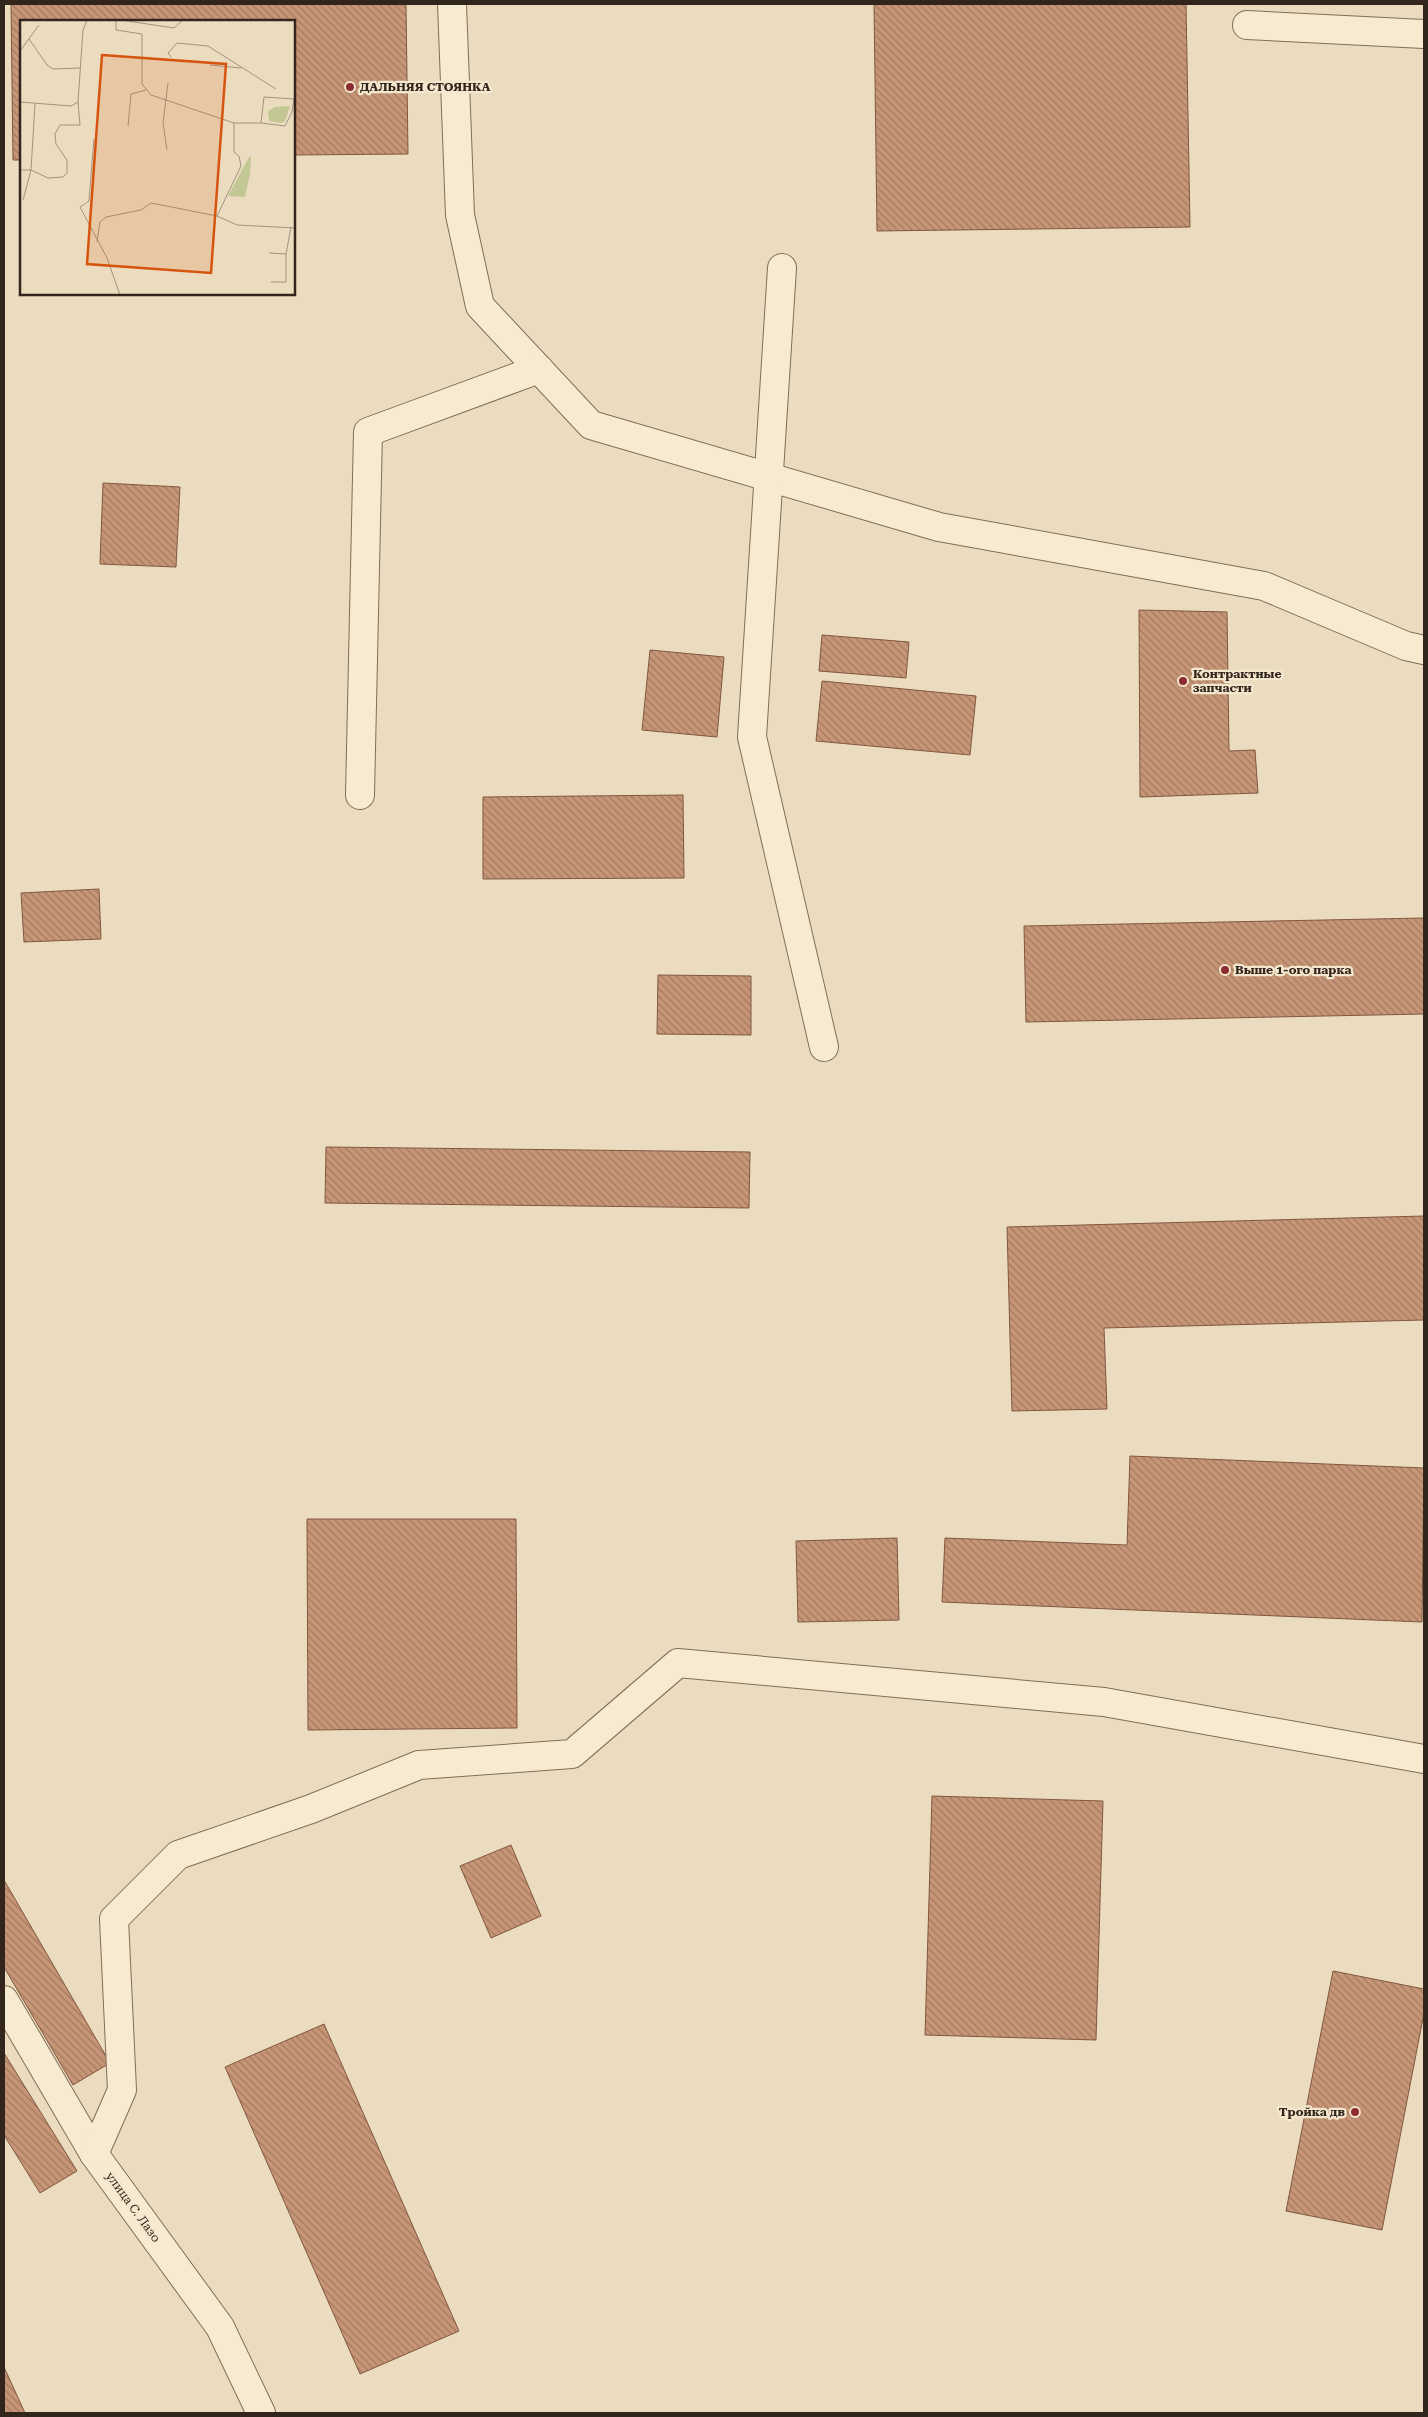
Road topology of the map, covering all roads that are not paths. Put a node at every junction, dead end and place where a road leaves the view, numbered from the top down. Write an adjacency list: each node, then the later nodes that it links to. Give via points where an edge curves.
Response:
1 (452, 4): 5 (street, via 460,215 480,306)
2 (1247, 25): 3 (street)
3 (1424, 34)
4 (782, 268): 6 (street)
5 (539, 369): 6 (street, via 591,424); 8 (street, via 368,432)
6 (769, 477): 7 (street, via 940,527 1264,586 1406,646); 9 (street, via 752,737)
7 (1424, 650)
8 (360, 794)
9 (824, 1047)
10 (1424, 1759): 12 (street, via 1104,1702 678,1663 572,1754 419,1765 312,1809 178,1856 114,1919 122,2090)
11 (4, 2000): 12 (street, улица С. Лазо)
12 (94, 2154): 13 (street, улица С. Лазо, via 220,2327)
13 (261, 2413)

